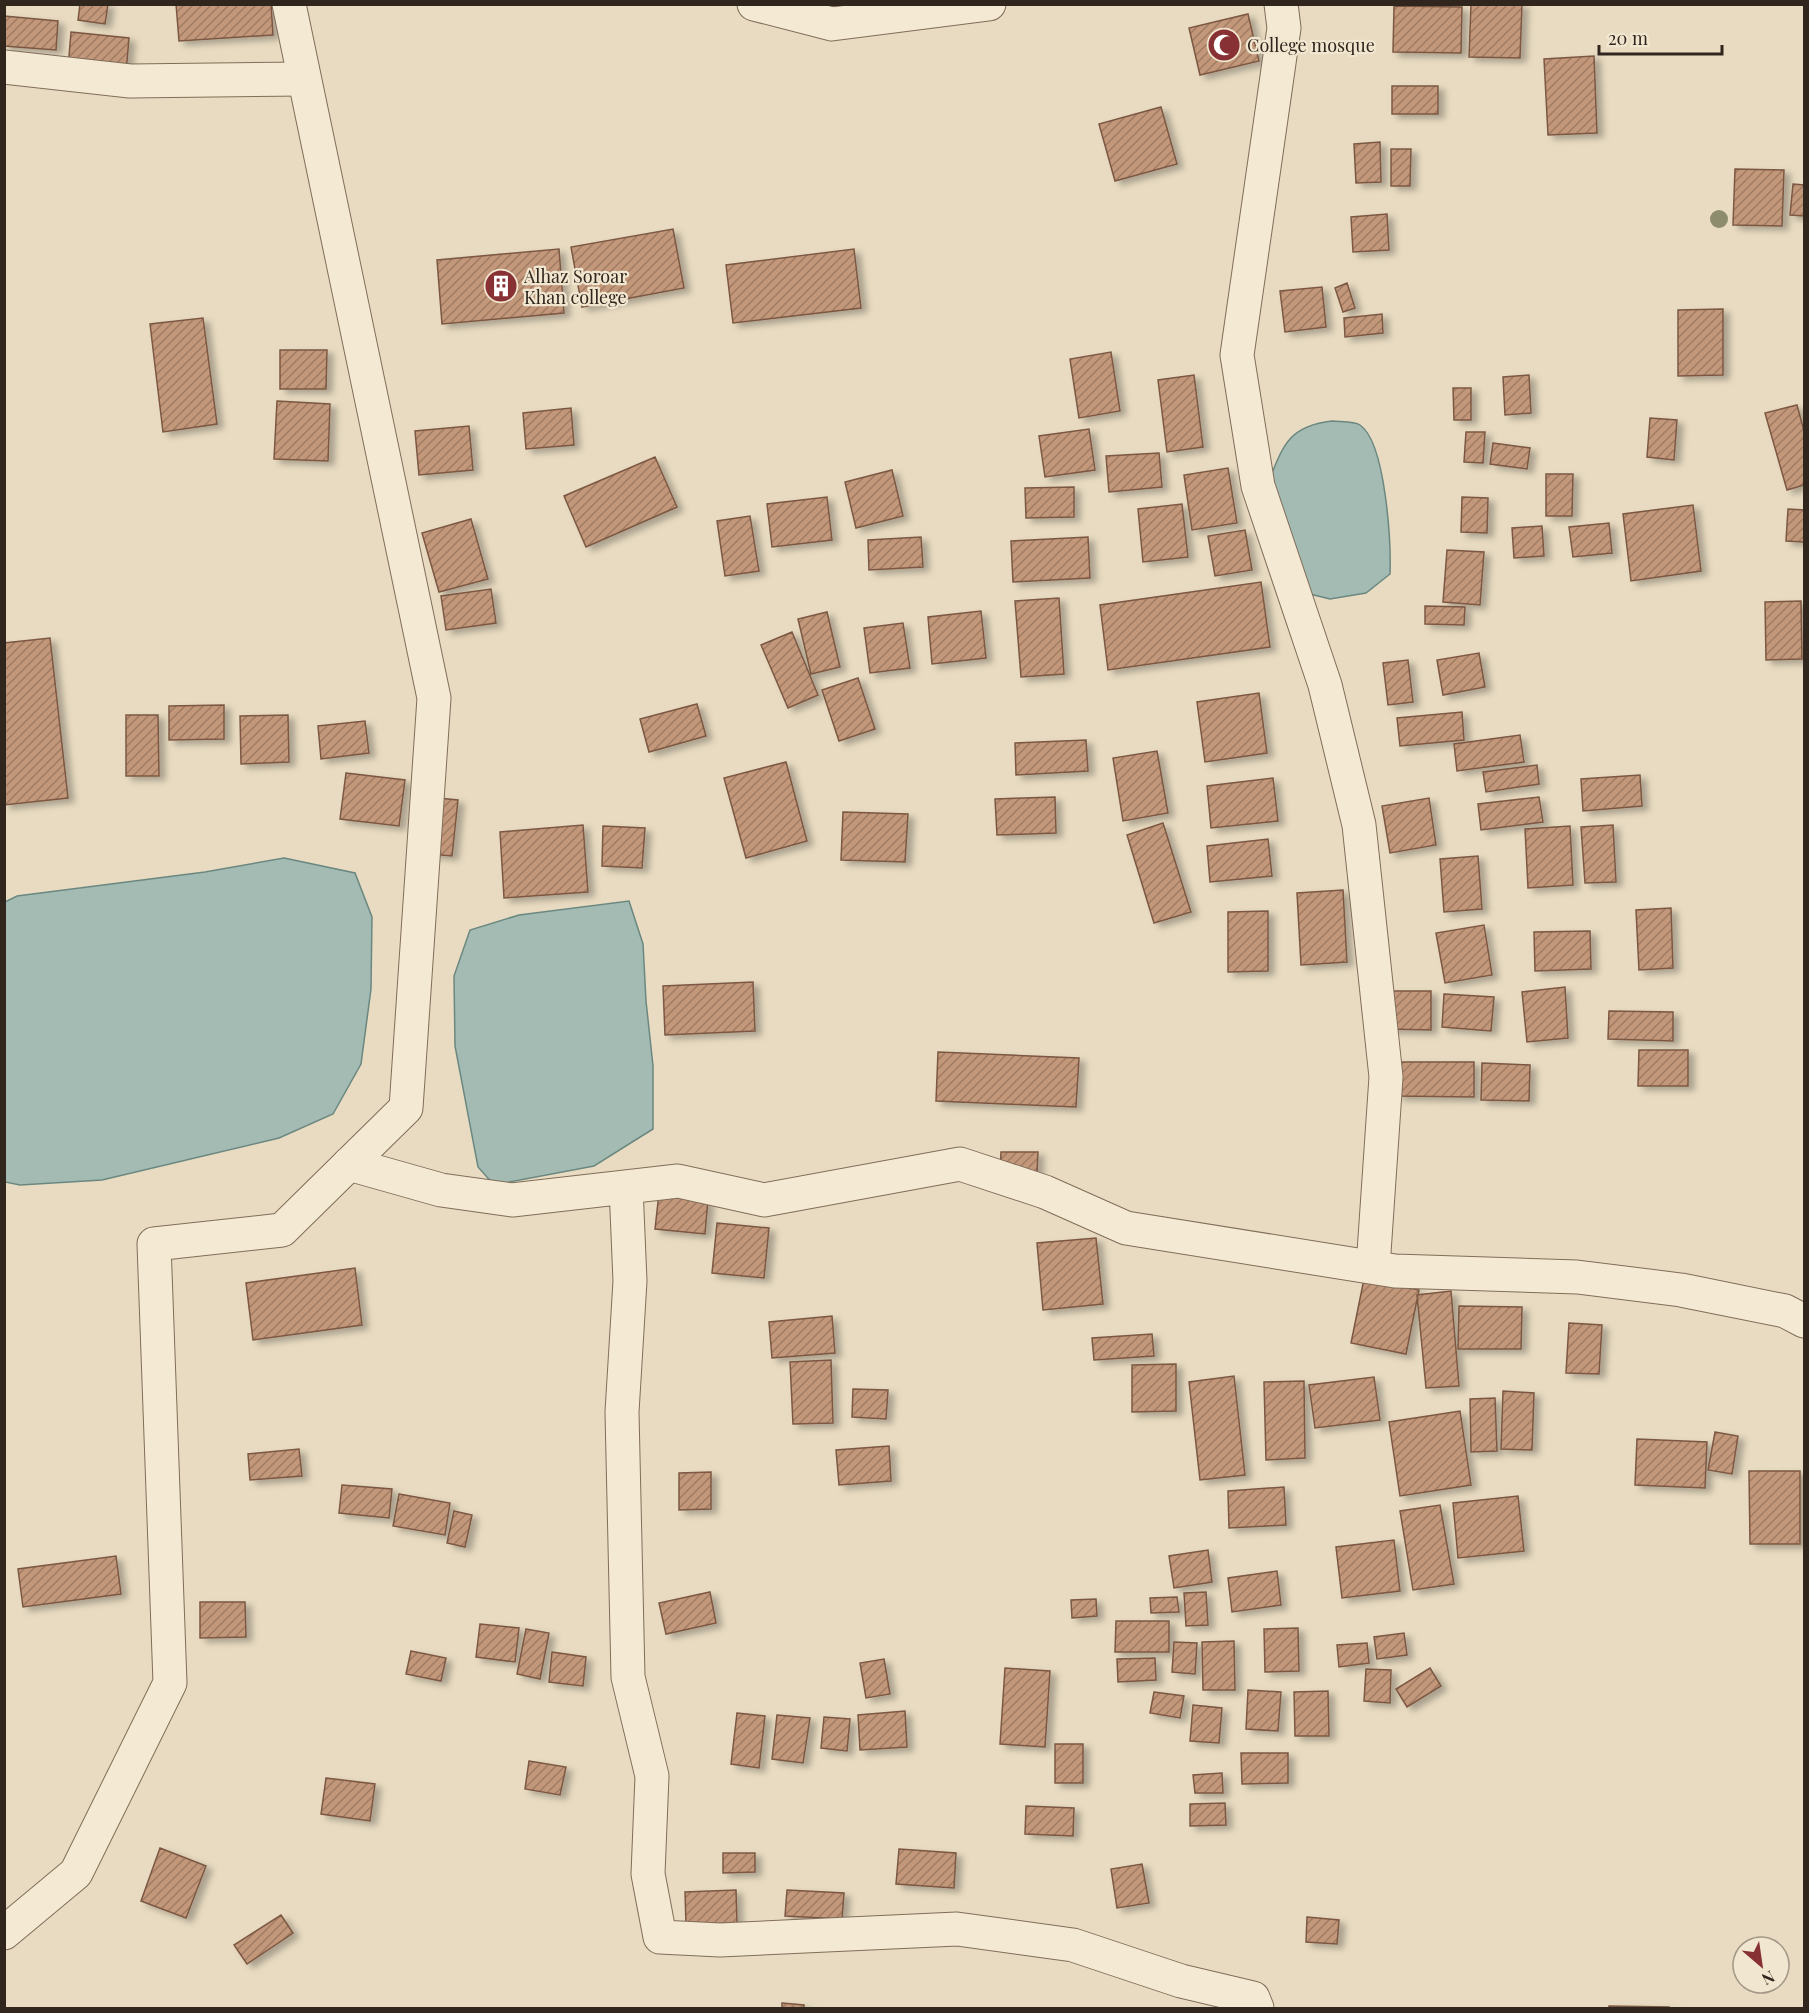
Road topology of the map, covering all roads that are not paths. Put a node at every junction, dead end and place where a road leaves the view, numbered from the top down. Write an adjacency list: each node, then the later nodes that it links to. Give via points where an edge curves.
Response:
1 (289, 4): 6 (street)
2 (754, 4): 3 (street, via 832,24)
3 (989, 4)
4 (1281, 4): 9 (street, via 1284,28 1237,355 1258,486 1325,685 1359,825 1386,1077)
5 (4, 67): 6 (street, via 130,81)
6 (304, 79): 7 (street, via 434,698 406,1108)
7 (349, 1164): 8 (street, via 441,1190 512,1200); 11 (street, via 282,1230 154,1244 170,1683 76,1873)
8 (626, 1187): 9 (street, via 678,1181 764,1200 960,1164 1045,1192 1126,1228); 12 (street, via 630,1281 622,1412 628,1677 652,1776 648,1874 660,1936 720,1940 957,1929 1073,1945 1181,1981 1253,1998)
9 (1373, 1268): 10 (street, via 1577,1277 1681,1290 1785,1311)
10 (1804, 1321)
11 (4, 1933)
12 (1257, 2008)

